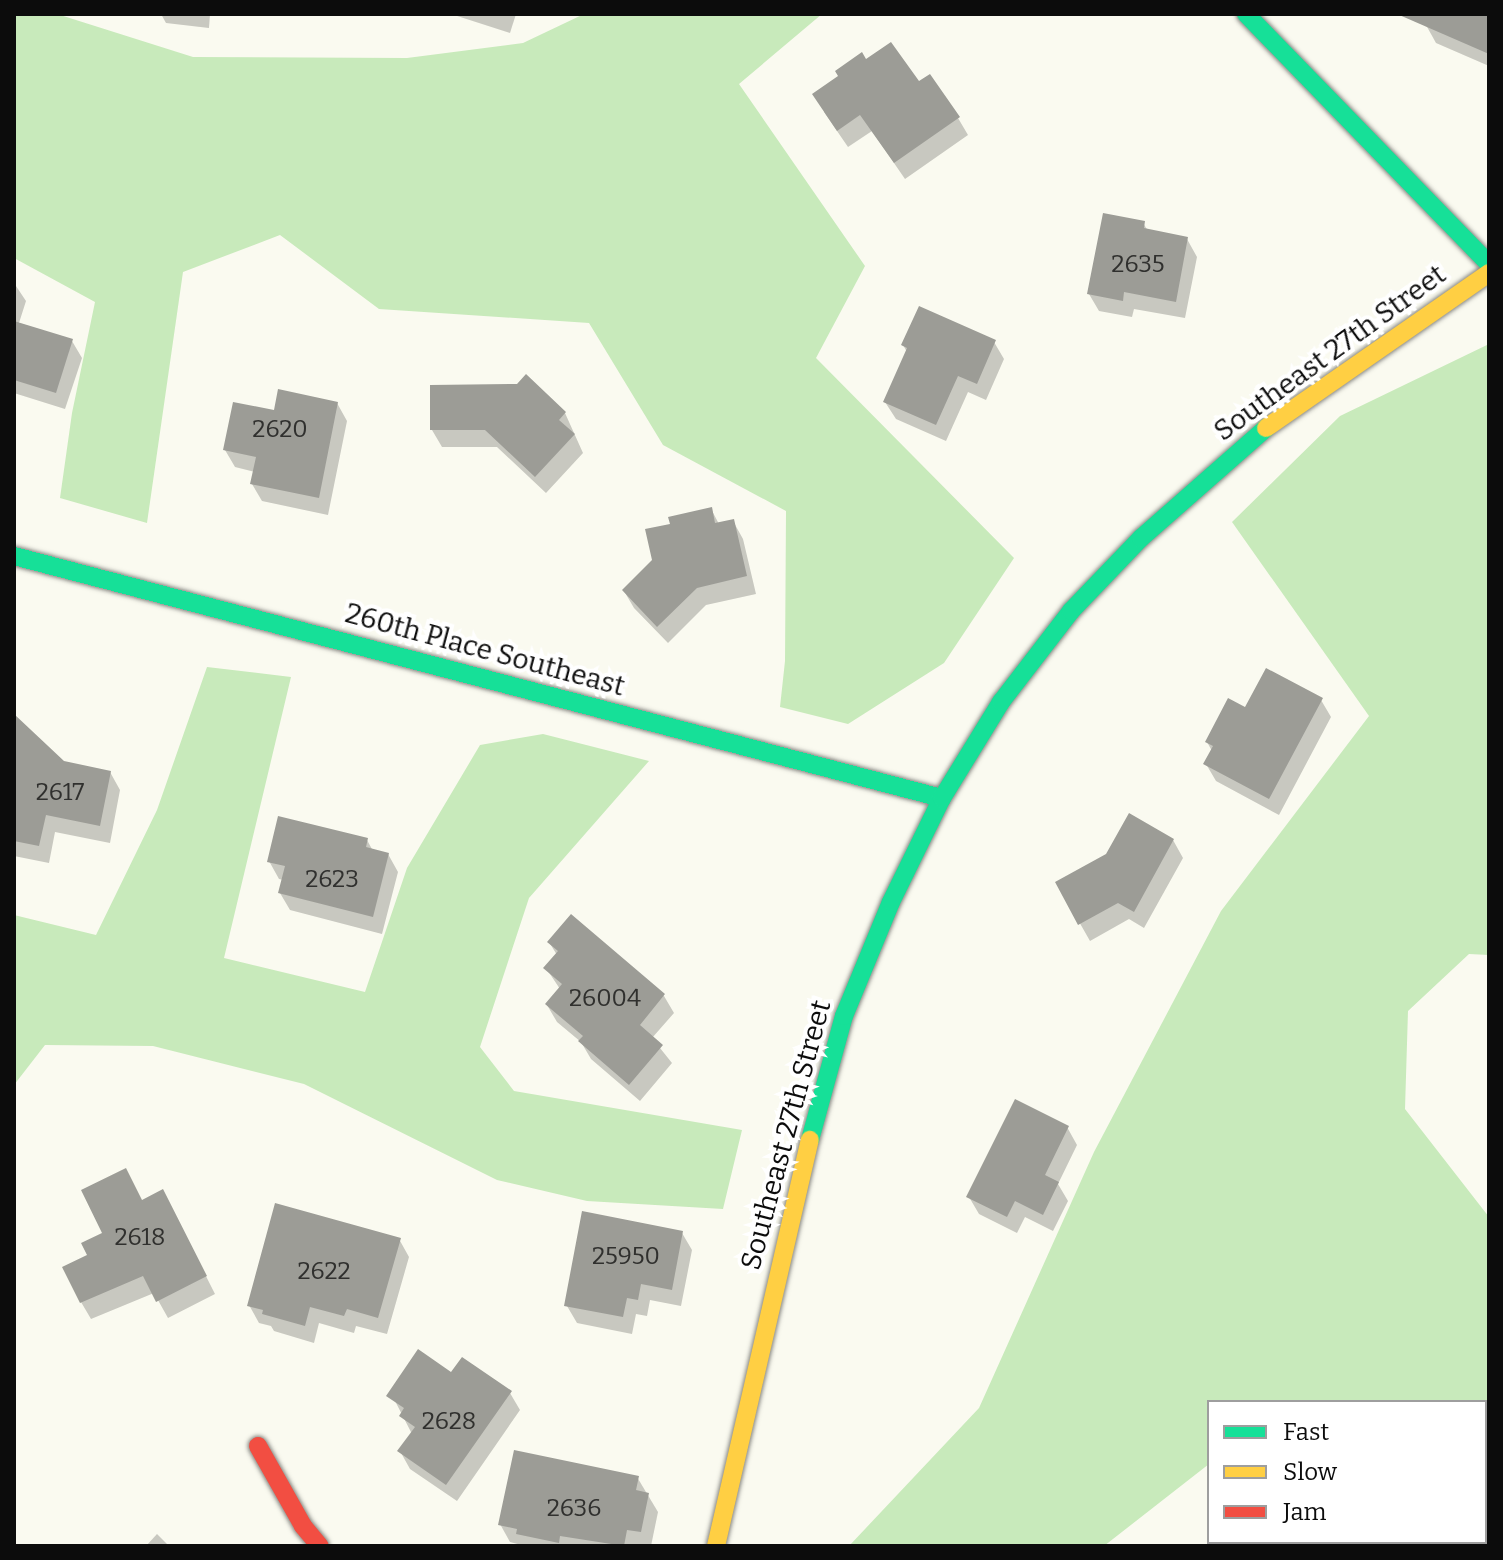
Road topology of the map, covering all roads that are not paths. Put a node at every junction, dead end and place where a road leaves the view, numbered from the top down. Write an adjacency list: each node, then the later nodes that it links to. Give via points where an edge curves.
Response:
1 (1246, 14): 2 (street)
2 (1489, 264)
3 (1489, 273): 5 (street, Southeast 27th Street, via 1256,435 1141,538 1071,611 1001,702)
4 (14, 556): 5 (street, 260th Place Southeast)
5 (942, 798): 8 (street, Southeast 27th Street, via 844,1016 816,1112)
6 (258, 1446): 7 (street)
7 (320, 1546)
8 (716, 1546)

